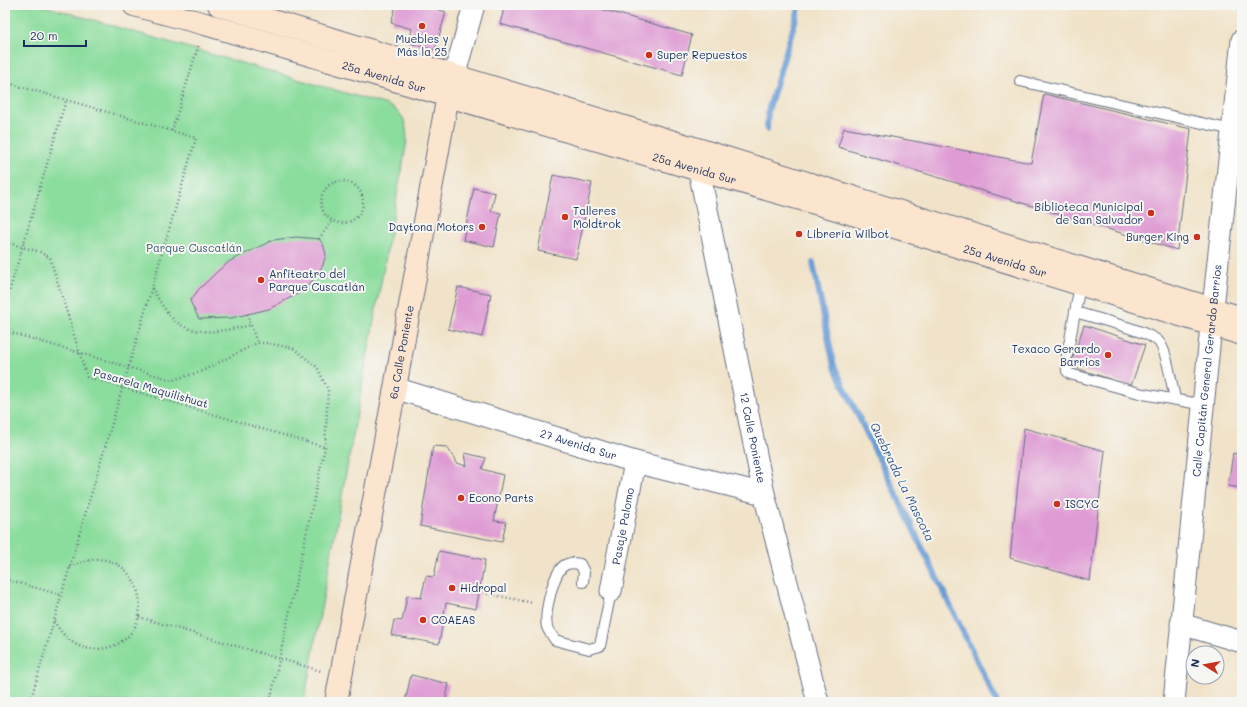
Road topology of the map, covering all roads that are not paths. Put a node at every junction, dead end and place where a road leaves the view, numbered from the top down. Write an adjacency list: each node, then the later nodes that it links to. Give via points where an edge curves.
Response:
1 (219, 5): 6 (street, 25a Avenida Sur)
2 (474, 5): 6 (street, 6a Calle Poniente)
3 (140, 7): 6 (street, 25a Avenida Sur)
4 (1242, 40): 7 (street, Calle Capitán General Gerardo Barrios)
5 (1020, 81): 7 (lane)
6 (451, 86): 8 (street, 25a Avenida Sur); 11 (street, 25a Avenida Sur, via 694,148); 14 (street, 6a Calle Poniente)
7 (1232, 130): 11 (street, Calle Capitán General Gerardo Barrios)
8 (699, 170): 9 (street, 25a Avenida Sur, via 836,209); 18 (street, 12 Calle Poniente)
9 (1080, 285): 10 (lane); 11 (street, 25a Avenida Sur)
10 (1075, 312): 15 (lane, via 1144,334 1159,343 1164,352); 15 (lane, via 1066,371 1125,390)
11 (1212, 318): 12 (street, 25a Avenida Sur); 13 (street, 25a Avenida Sur); 16 (street, Calle Capitán General Gerardo Barrios)
12 (1242, 318)
13 (1242, 334)
14 (396, 388): 17 (street, 27 Avenida Sur); 23 (street, 6a Calle Poniente)
15 (1175, 398): 16 (lane)
16 (1204, 405): 21 (street, Calle Capitán General Gerardo Barrios)
17 (635, 462): 18 (street, 27 Avenida Sur); 20 (street, Pasaje Palomo)
18 (764, 494): 24 (street, 12 Calle Poniente)
19 (583, 582): 20 (lane, via 584,572 580,564 571,563 563,566 554,582 548,606 547,626 555,640 589,649 600,646)
20 (611, 591)
21 (1181, 624): 22 (street); 25 (street, Calle Capitán General Gerardo Barrios)
22 (1242, 642)
23 (336, 702)
24 (818, 702)
25 (1174, 702)

